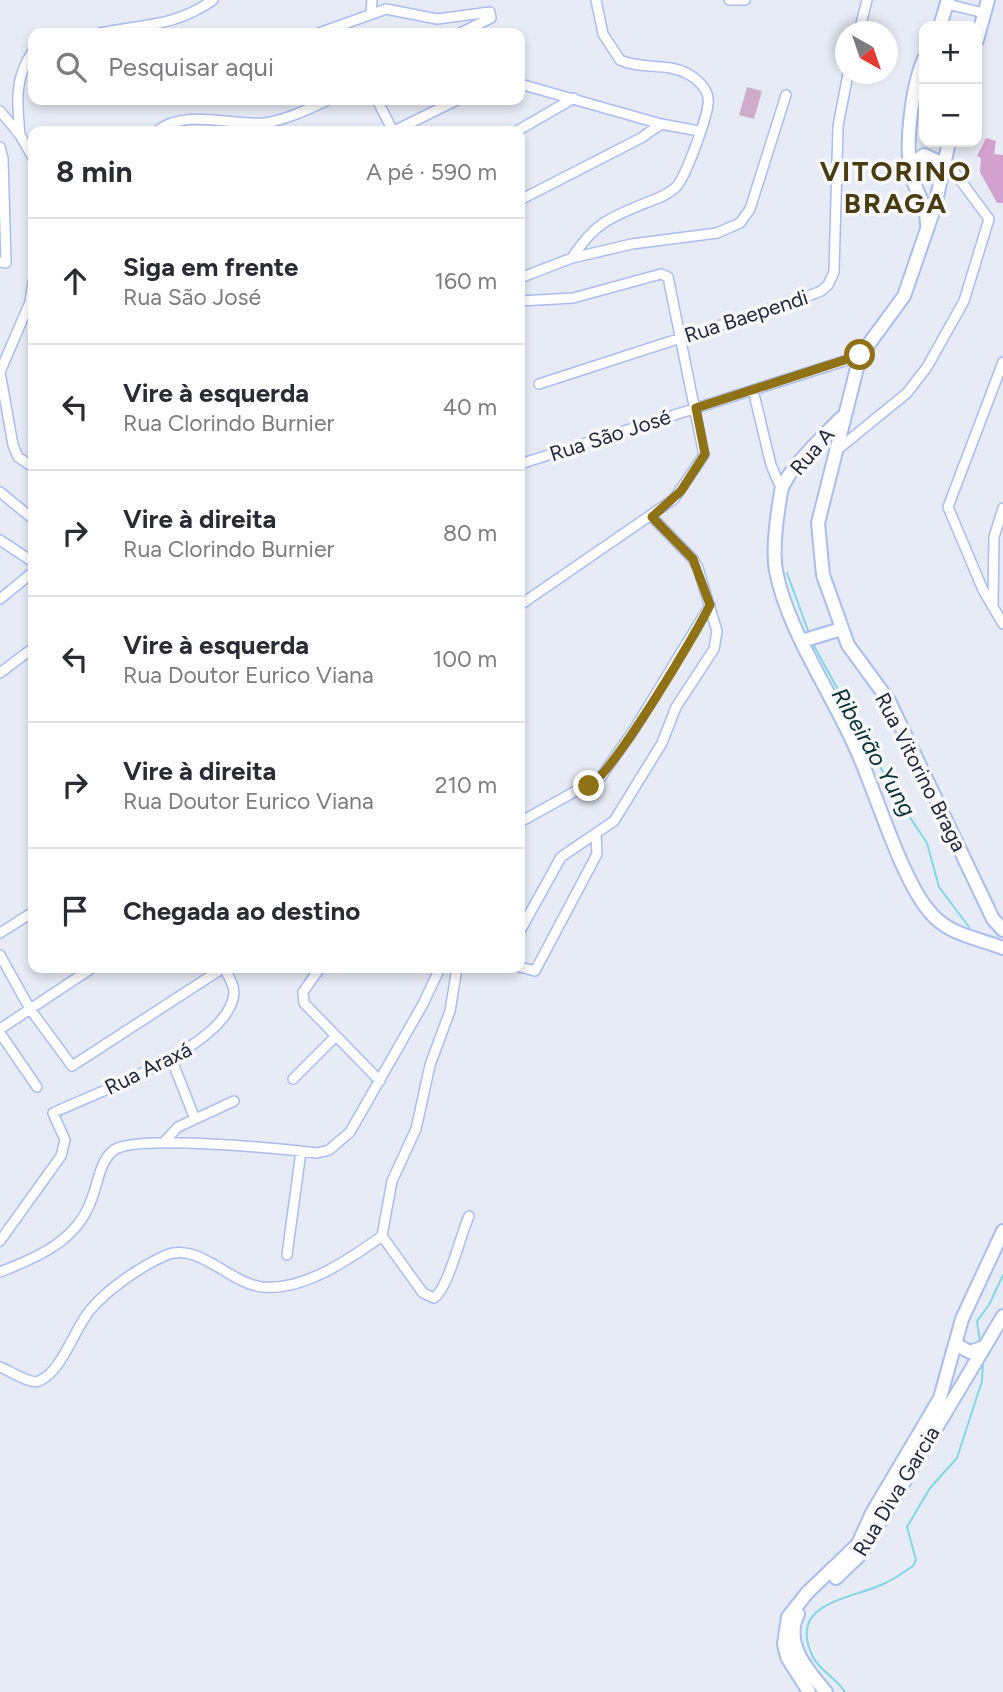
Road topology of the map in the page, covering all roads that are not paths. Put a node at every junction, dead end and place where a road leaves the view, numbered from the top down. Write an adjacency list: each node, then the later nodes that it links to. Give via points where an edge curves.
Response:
1 (213, 0): 14 (street, via 164,25)
2 (372, 0): 9 (street)
3 (596, 0): 34 (street, via 603,34 620,60 676,68 698,81 709,97)
4 (729, 0): 5 (street)
5 (745, 0)
6 (867, 0): 11 (street)
7 (988, 0): 10 (main road)
8 (948, 2): 10 (street); 12 (main road)
9 (370, 12): 15 (street); 16 (street, via 386,9 437,19 489,12 491,18)
10 (984, 13): 13 (main road)
11 (862, 21)
12 (942, 21)
13 (982, 21)
14 (119, 28)
15 (331, 28)
16 (470, 28)
17 (28, 58): 35 (street, via 16,92)
18 (919, 75): 40 (main road, via 912,98)
19 (846, 84): 49 (street, Rua Baependi, via 840,106 832,279 821,291 798,300)
20 (525, 85): 22 (street)
21 (786, 94): 44 (street, via 750,209 740,223 717,233 632,244)
22 (574, 98): 28 (street); 33 (street)
23 (314, 105): 27 (street, via 268,122)
24 (380, 105): 31 (street)
25 (447, 105): 32 (street)
26 (0, 111): 35 (street)
27 (192, 121): 29 (street); 30 (street)
28 (661, 124): 34 (street); 42 (street)
29 (164, 126)
30 (195, 126)
31 (390, 126)
32 (403, 126)
33 (525, 126)
34 (699, 131): 44 (street, via 685,177 677,187 606,220 583,240)
35 (20, 135): 38 (street)
36 (0, 146): 45 (street, via 6,263)
37 (948, 147): 39 (main road)
38 (28, 149)
39 (943, 164): 40 (main road, via 924,155); 41 (main road); 57 (street, via 953,169 987,213 989,224 979,258 948,333 913,387)
40 (911, 171): 41 (main road, via 924,186); 43 (main road, via 927,212)
41 (940, 180): 43 (main road)
42 (525, 197)
43 (927, 231): 50 (main road, via 904,296)
44 (572, 258): 46 (street)
45 (0, 262)
46 (525, 276)
47 (525, 302): 49 (street, via 573,298 665,275)
48 (28, 307): 52 (street)
49 (682, 337): 53 (street, Rua Baependi); 55 (street)
50 (860, 355): 54 (street, Rua São José); 56 (main road)
51 (1003, 362): 73 (street, via 948,507)
52 (0, 372): 60 (street, via 13,445 18,457)
53 (539, 384)
54 (753, 390): 55 (street, Rua São José); 61 (street)
55 (696, 408): 59 (street, Rua São José); 67 (street, via 705,454 681,491)
56 (842, 421): 57 (main road); 58 (main road, Rua A)
57 (850, 438): 58 (street)
58 (832, 444): 62 (main road, Rua A); 76 (main road, Rua Vitorino Braga, via 818,542 823,575)
59 (525, 462)
60 (28, 464)
61 (774, 473): 62 (street); 63 (street)
62 (790, 475): 63 (main road, Rua A)
63 (781, 488): 77 (main road, via 775,567)
64 (0, 492): 66 (street)
65 (1003, 508): 73 (street, via 994,537)
66 (28, 515)
67 (652, 517): 72 (street); 74 (street, via 693,559)
68 (0, 540): 69 (street)
69 (28, 559)
70 (28, 576): 71 (street)
71 (0, 599)
72 (525, 602)
73 (993, 604): 75 (street)
74 (710, 605): 80 (street, via 601,778); 81 (street, via 717,631 714,649 676,707 647,771 614,821)
75 (1003, 624)
76 (841, 629): 77 (main road); 84 (main road, Rua Vitorino Braga, via 889,701 993,919)
77 (808, 639): 86 (main road, via 927,910 957,935 967,934)
78 (28, 652): 79 (street)
79 (0, 673)
80 (525, 819)
81 (596, 835): 83 (street, via 561,857); 88 (street, via 595,859 535,971)
82 (28, 915): 85 (street)
83 (525, 922)
84 (1003, 930)
85 (0, 933)
86 (1003, 948)
87 (0, 955): 95 (street)
88 (525, 968)
89 (84, 973): 95 (street)
90 (216, 973): 95 (street, via 72,1066)
91 (226, 973): 98 (street, Rua Araxá, via 233,993 221,1021 197,1045)
92 (315, 973): 97 (street, via 302,998)
93 (437, 973): 100 (street)
94 (454, 973): 108 (street, via 450,1011 430,1065 416,1129 392,1181)
95 (30, 1009): 96 (street)
96 (0, 1031): 101 (street)
97 (336, 1036): 99 (street); 100 (street)
98 (171, 1058): 103 (street); 109 (street, Rua Araxá, via 53,1113 65,1140 61,1156)
99 (293, 1079)
100 (380, 1081): 105 (street, via 339,1144 329,1150)
101 (37, 1087)
102 (234, 1101): 103 (street)
103 (195, 1119): 104 (street, via 178,1126)
104 (163, 1143): 105 (street); 111 (street, via 114,1150 83,1219 69,1236)
105 (301, 1151): 110 (street)
106 (469, 1216): 108 (street, via 448,1275 434,1298 423,1293)
107 (1003, 1231): 113 (main road)
108 (382, 1236): 115 (street, via 323,1272 289,1284 262,1287 244,1283 190,1253 165,1255 93,1306 61,1359 41,1380 32,1382)
109 (0, 1241)
110 (287, 1255)
111 (0, 1272)
112 (1003, 1316): 114 (main road, Rua Diva Garcia)
113 (955, 1343): 114 (main road); 116 (main road, via 940,1398 858,1544 788,1617 787,1657)
114 (979, 1353): 117 (main road, Rua Diva Garcia, via 861,1554 799,1610 794,1620 795,1647)
115 (0, 1367)
116 (809, 1692)
117 (825, 1692)

